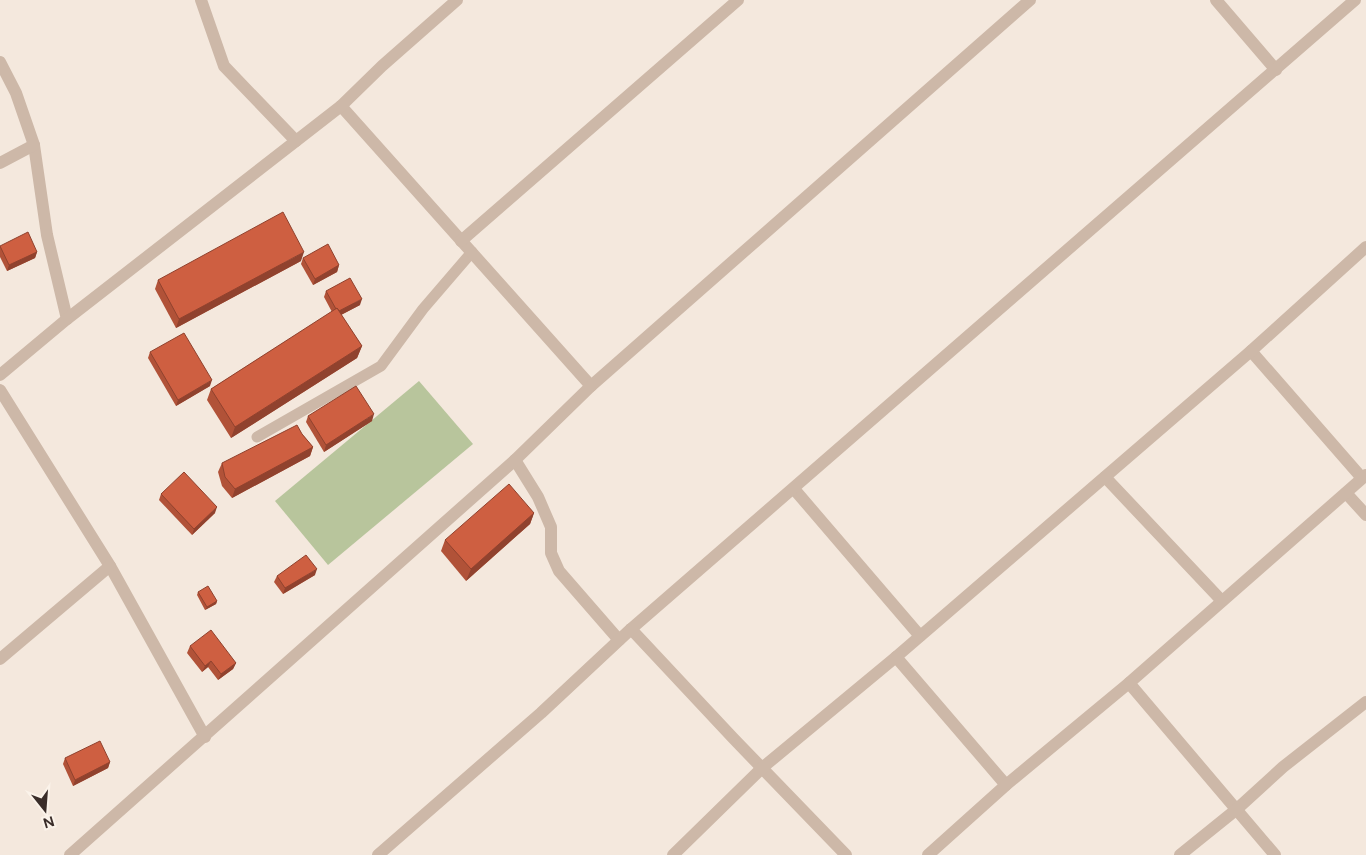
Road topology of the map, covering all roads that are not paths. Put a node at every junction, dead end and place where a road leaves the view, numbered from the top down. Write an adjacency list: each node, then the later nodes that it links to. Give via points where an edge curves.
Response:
1 (201, 0): 10 (street, via 224,66)
2 (457, 0): 9 (street)
3 (738, 0): 13 (street)
4 (1030, 0): 19 (street)
5 (1216, 0): 8 (street)
6 (1355, 0): 8 (street)
7 (0, 62): 11 (street, via 16,94)
8 (1276, 70): 25 (street)
9 (341, 106): 10 (street); 13 (street)
10 (296, 141): 16 (street)
11 (34, 145): 12 (street); 16 (street, via 47,235)
12 (0, 163)
13 (461, 241): 15 (street)
14 (1366, 248): 17 (street)
15 (472, 252): 19 (street); 21 (lane, via 423,308 381,366)
16 (67, 319): 18 (street)
17 (1251, 352): 23 (street); 24 (street)
18 (0, 375)
19 (591, 386): 22 (street)
20 (0, 390): 28 (street)
21 (257, 436)
22 (515, 460): 32 (street, via 538,497 551,527 551,553 559,572); 37 (street)
23 (1364, 476): 26 (street)
24 (1105, 477): 29 (street); 31 (street)
25 (794, 488): 30 (street); 31 (street)
26 (1346, 493): 27 (street); 29 (street)
27 (1366, 515)
28 (110, 566): 34 (street); 37 (street)
29 (1222, 601): 35 (street)
30 (631, 629): 32 (street); 38 (street)
31 (920, 636): 33 (street)
32 (620, 640): 42 (street)
33 (896, 657): 38 (street); 39 (street)
34 (0, 659)
35 (1129, 682): 39 (street); 40 (street)
36 (1366, 702): 40 (street, via 1283,767)
37 (204, 737): 41 (street)
38 (762, 768): 43 (street); 44 (street)
39 (1006, 785): 45 (street)
40 (1237, 809): 46 (street); 47 (street)
41 (70, 855)
42 (378, 855)
43 (673, 855)
44 (846, 855)
45 (928, 855)
46 (1180, 855)
47 (1275, 855)

